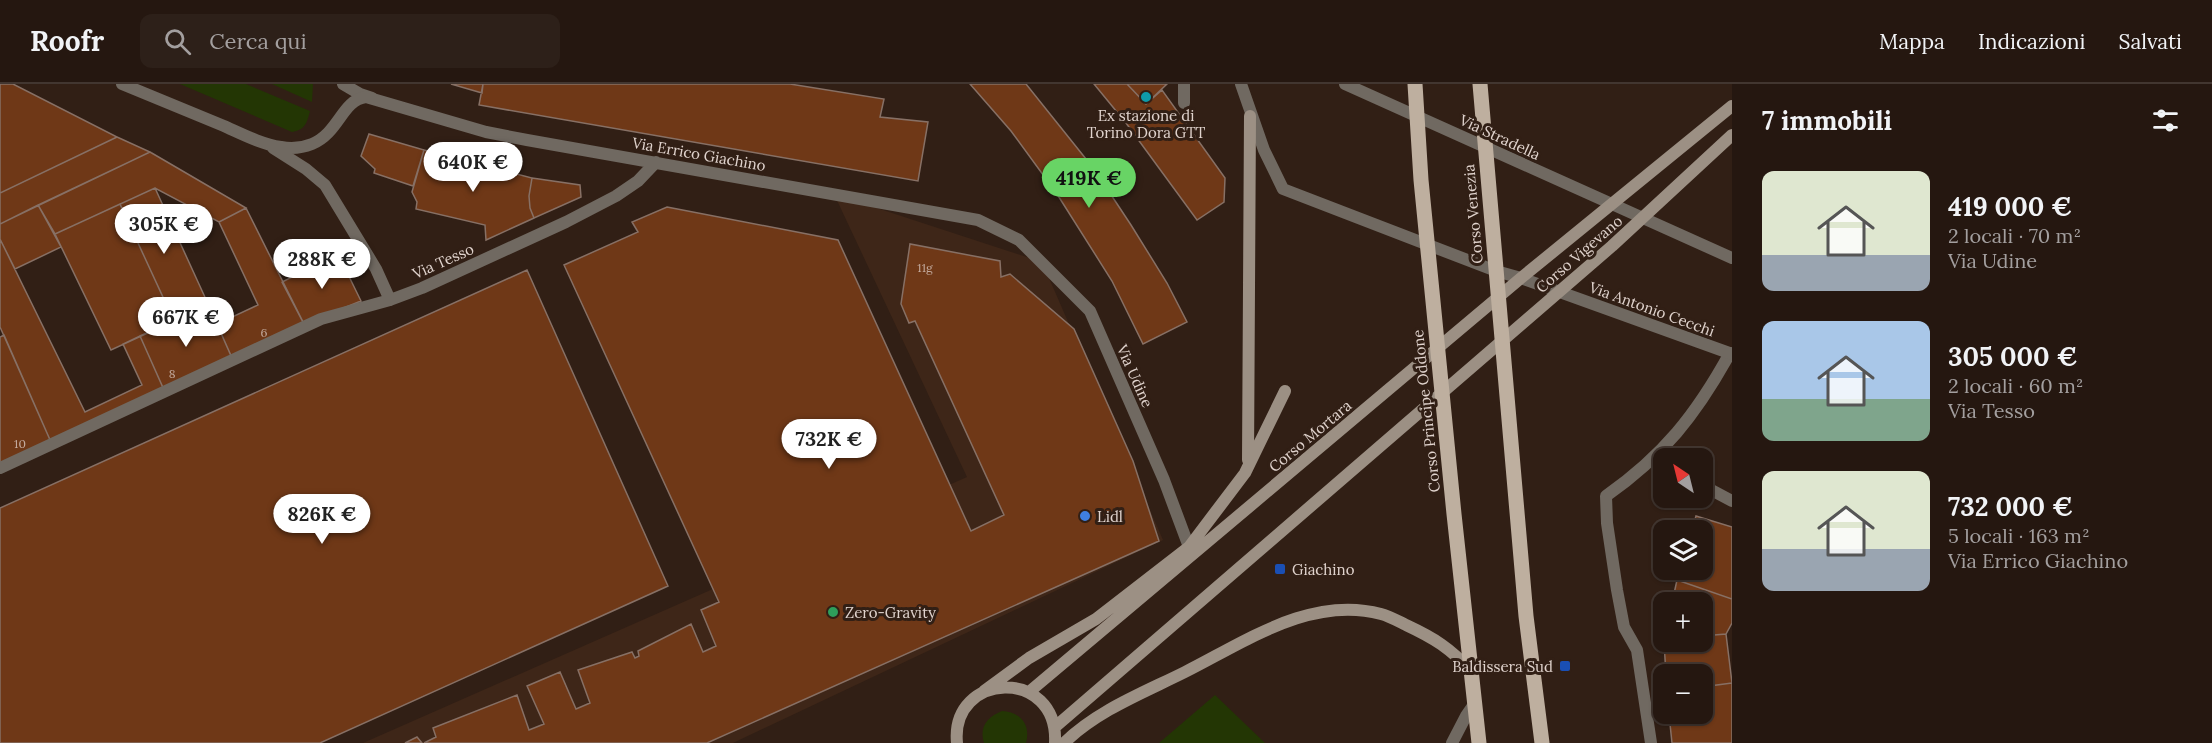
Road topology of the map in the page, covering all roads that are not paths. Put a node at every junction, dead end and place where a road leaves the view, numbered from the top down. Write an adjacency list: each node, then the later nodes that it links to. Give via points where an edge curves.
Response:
1 (122, 84): 14 (street)
2 (343, 84): 8 (street, Via Errico Giachino)
3 (1184, 84): 9 (street)
4 (1241, 84): 12 (street)
5 (1345, 84): 11 (street, Via Stradella)
6 (1415, 84): 11 (main road)
7 (1480, 84): 15 (main road, Corso Venezia)
8 (373, 98): 14 (street, via 355,100 335,127 315,143 293,148); 16 (street, Via Errico Giachino, via 486,132)
9 (1184, 103)
10 (1732, 106): 17 (main road, Corso Vigevano)
11 (1416, 115): 15 (street, Via Stradella); 20 (main road, Corso Principe Oddone)
12 (1251, 116): 20 (street, via 1283,189); 34 (main road)
13 (1732, 135): 18 (main road, Corso Vigevano)
14 (262, 142): 26 (street, via 325,185 376,269)
15 (1485, 147): 17 (street, Via Stradella); 22 (main road, Corso Venezia)
16 (656, 162): 19 (street, Via Errico Giachino, via 978,220); 26 (street, Via Tesso, via 638,181 610,200)
17 (1610, 204): 18 (street, Via Stradella); 23 (main road, Corso Mortara)
18 (1643, 217): 21 (street); 24 (main road, Corso Vigevano)
19 (1019, 240): 38 (street, Via Udine, via 1089,311 1164,480)
20 (1427, 244): 22 (street, Via Antonio Cecchi); 28 (main road, Corso Principe Oddone)
21 (1732, 258)
22 (1496, 271): 23 (street, Via Antonio Cecchi); 25 (main road, Corso Venezia)
23 (1521, 278): 24 (street, Via Antonio Cecchi); 25 (main road, Corso Mortara)
24 (1558, 292): 27 (main road, Corso Vigevano); 29 (street, Via Antonio Cecchi)
25 (1497, 298): 27 (main road, Corso Venezia); 28 (main road, Corso Mortara)
26 (390, 300): 35 (street, Via Tesso, via 321,319)
27 (1502, 341): 31 (main road, Corso Vigevano); 49 (main road, via 1526,616)
28 (1437, 348): 31 (main road, Corso Principe Oddone); 41 (main road, Corso Mortara)
29 (1731, 354): 32 (street)
30 (1285, 391): 34 (main road)
31 (1442, 392): 39 (main road, Corso Principe Oddone); 43 (main road)
32 (1671, 448)
33 (1653, 464): 50 (street, via 1606,496 1619,599 1624,627 1637,650)
34 (1248, 466): 38 (main road)
35 (0, 468)
36 (1713, 491): 37 (street)
37 (1732, 501)
38 (1189, 547): 40 (main road, via 1096,619 1029,658)
39 (1472, 672): 42 (main road, Corso Principe Oddone); 46 (main road, via 1437,640 1381,614 1341,609 1306,614 1093,718)
40 (984, 692): 41 (main road, via 1011,686); 44 (main road, via 968,703)
41 (1029, 692): 43 (main road, via 1046,707)
42 (1475, 703): 47 (street); 48 (main road, Corso Principe Oddone)
43 (1055, 727): 45 (main road)
44 (954, 741)
45 (1055, 743)
46 (1064, 743)
47 (1452, 743)
48 (1479, 743)
49 (1542, 743)
50 (1650, 743)

